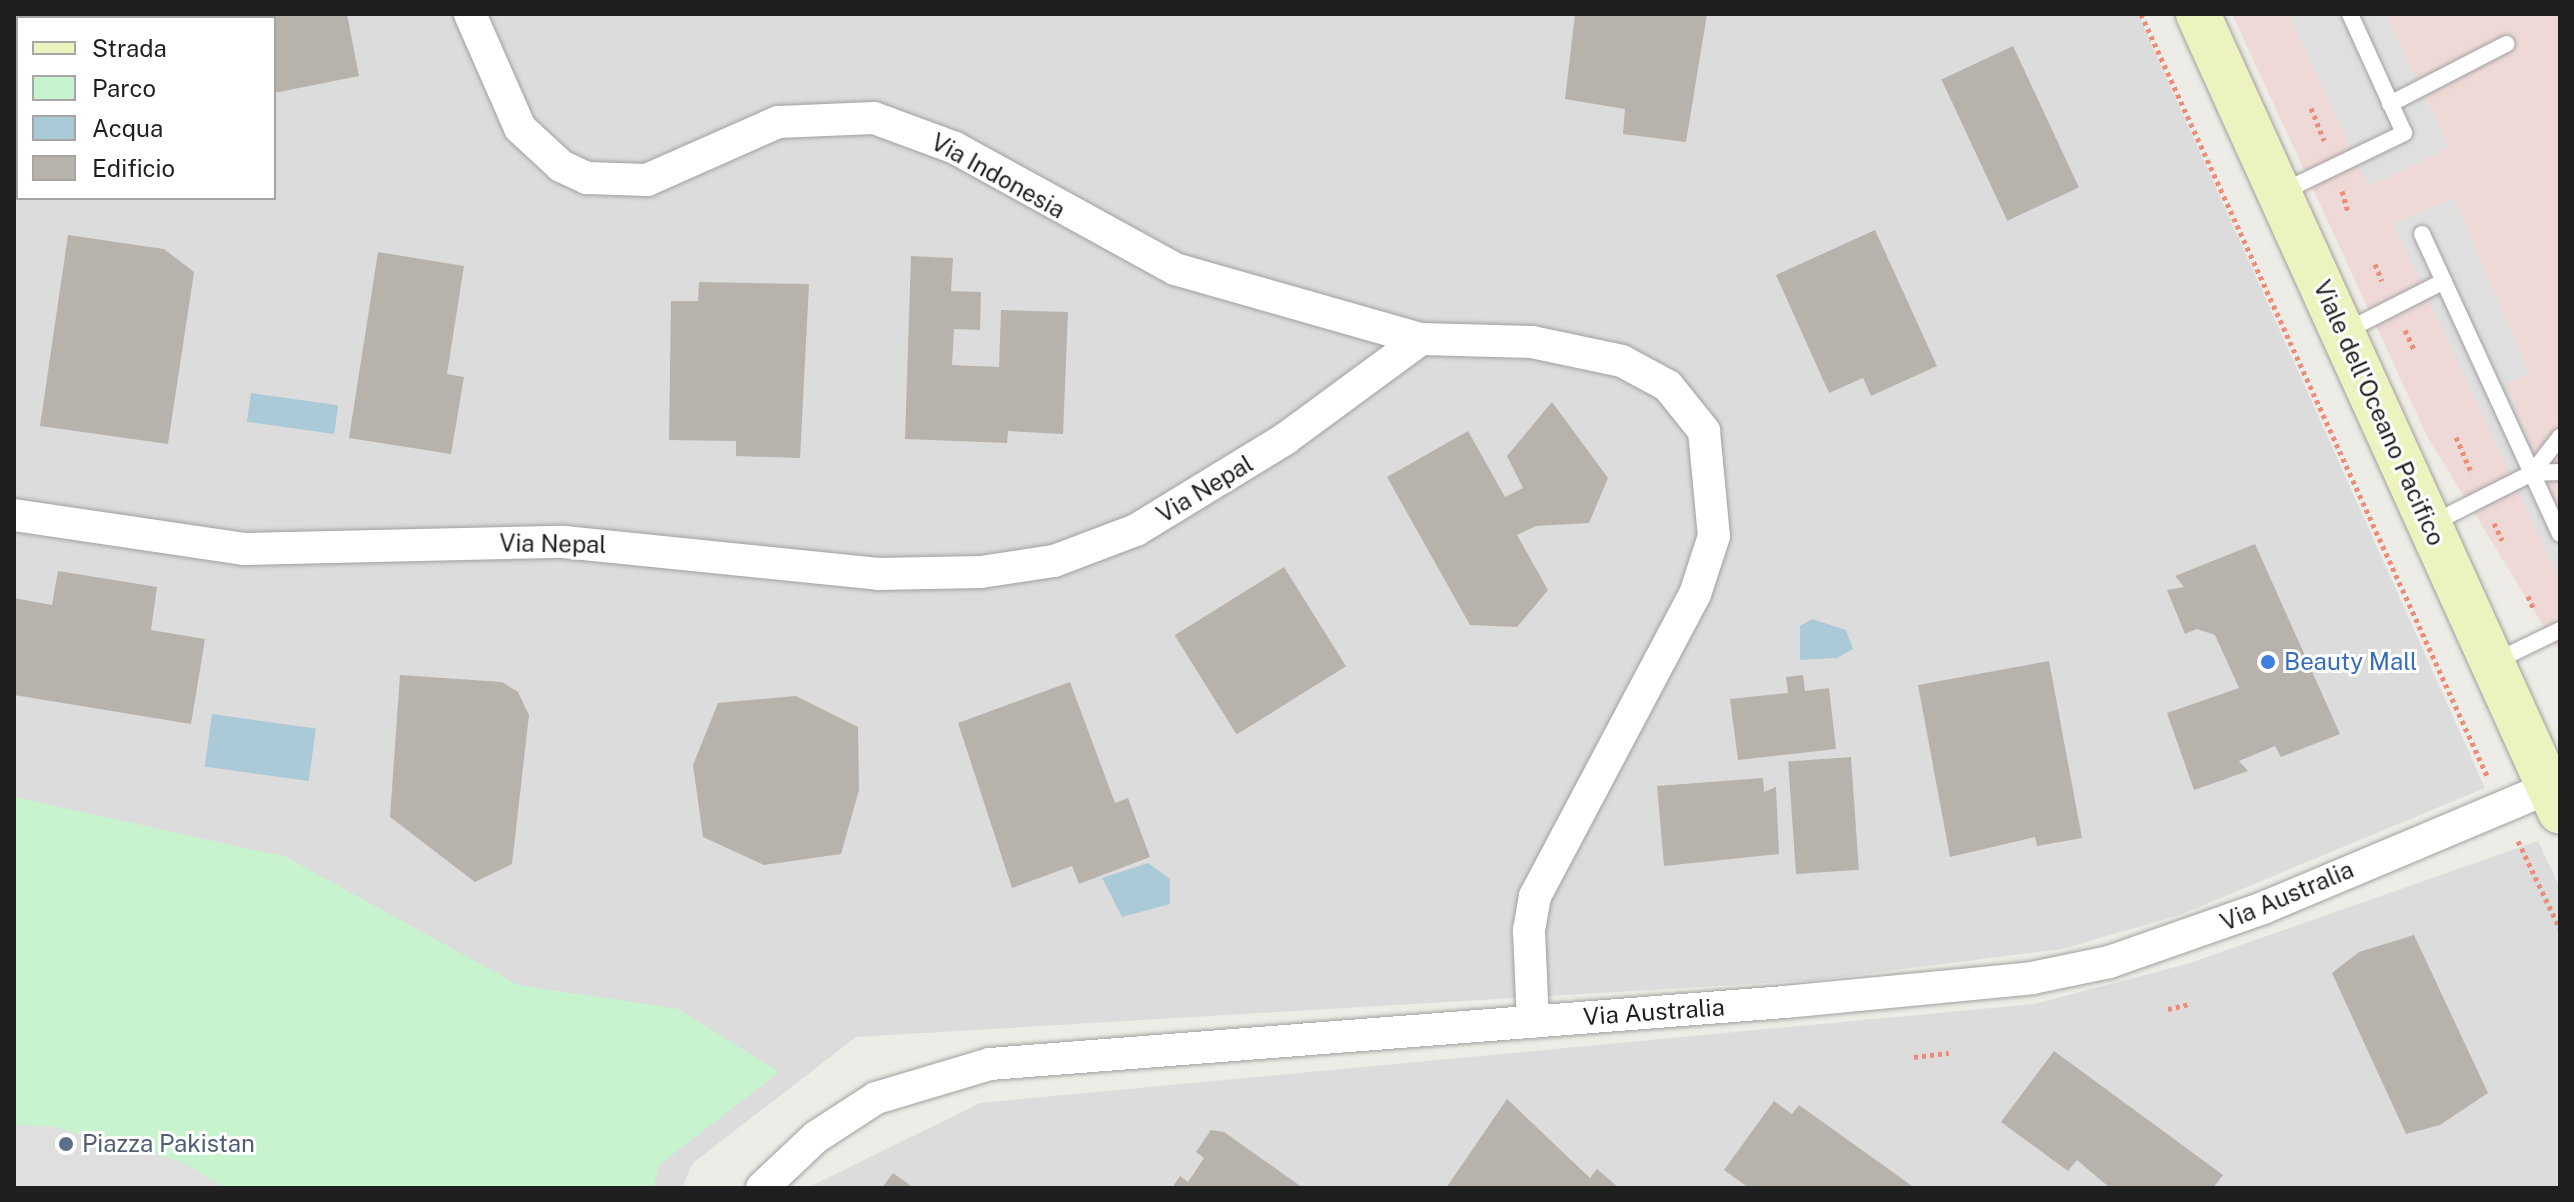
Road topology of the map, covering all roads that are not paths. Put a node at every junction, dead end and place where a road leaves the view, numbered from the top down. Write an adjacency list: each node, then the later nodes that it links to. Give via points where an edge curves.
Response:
1 (470, 14): 10 (street, Via Indonesia, via 520,128 561,166 587,178 647,180 778,122 874,118 955,148 1175,269)
2 (2198, 14): 6 (main road, Viale dell'Oceano Pacifico)
3 (2350, 14): 5 (lane)
4 (2506, 44): 5 (lane)
5 (2390, 104): 6 (lane, via 2404,133)
6 (2279, 193): 9 (main road, Viale dell'Oceano Pacifico)
7 (2422, 234): 8 (lane)
8 (2444, 281): 9 (lane); 13 (lane)
9 (2343, 333): 15 (main road, Viale dell'Oceano Pacifico)
10 (1421, 339): 14 (street, Via Nepal, via 1276,446 1136,530 1069,556 1004,569 896,575 564,542 244,549); 20 (street, via 1532,342 1622,361 1681,398 1711,456 1717,516 1703,575 1535,896 1529,931)
11 (2560, 437): 13 (lane)
12 (2560, 472): 13 (lane)
13 (2532, 473): 15 (lane); 16 (lane)
14 (14, 515)
15 (2430, 525): 18 (main road, Viale dell'Oceano Pacifico)
16 (2560, 534)
17 (2560, 630): 18 (lane)
18 (2492, 662): 19 (main road, Viale dell'Oceano Pacifico)
19 (2555, 800): 20 (street, Via Australia, via 2502,808 2263,908 2094,965 1973,985)
20 (1533, 1022): 21 (street, Via Australia, via 968,1068 876,1098 816,1137)
21 (762, 1188)

